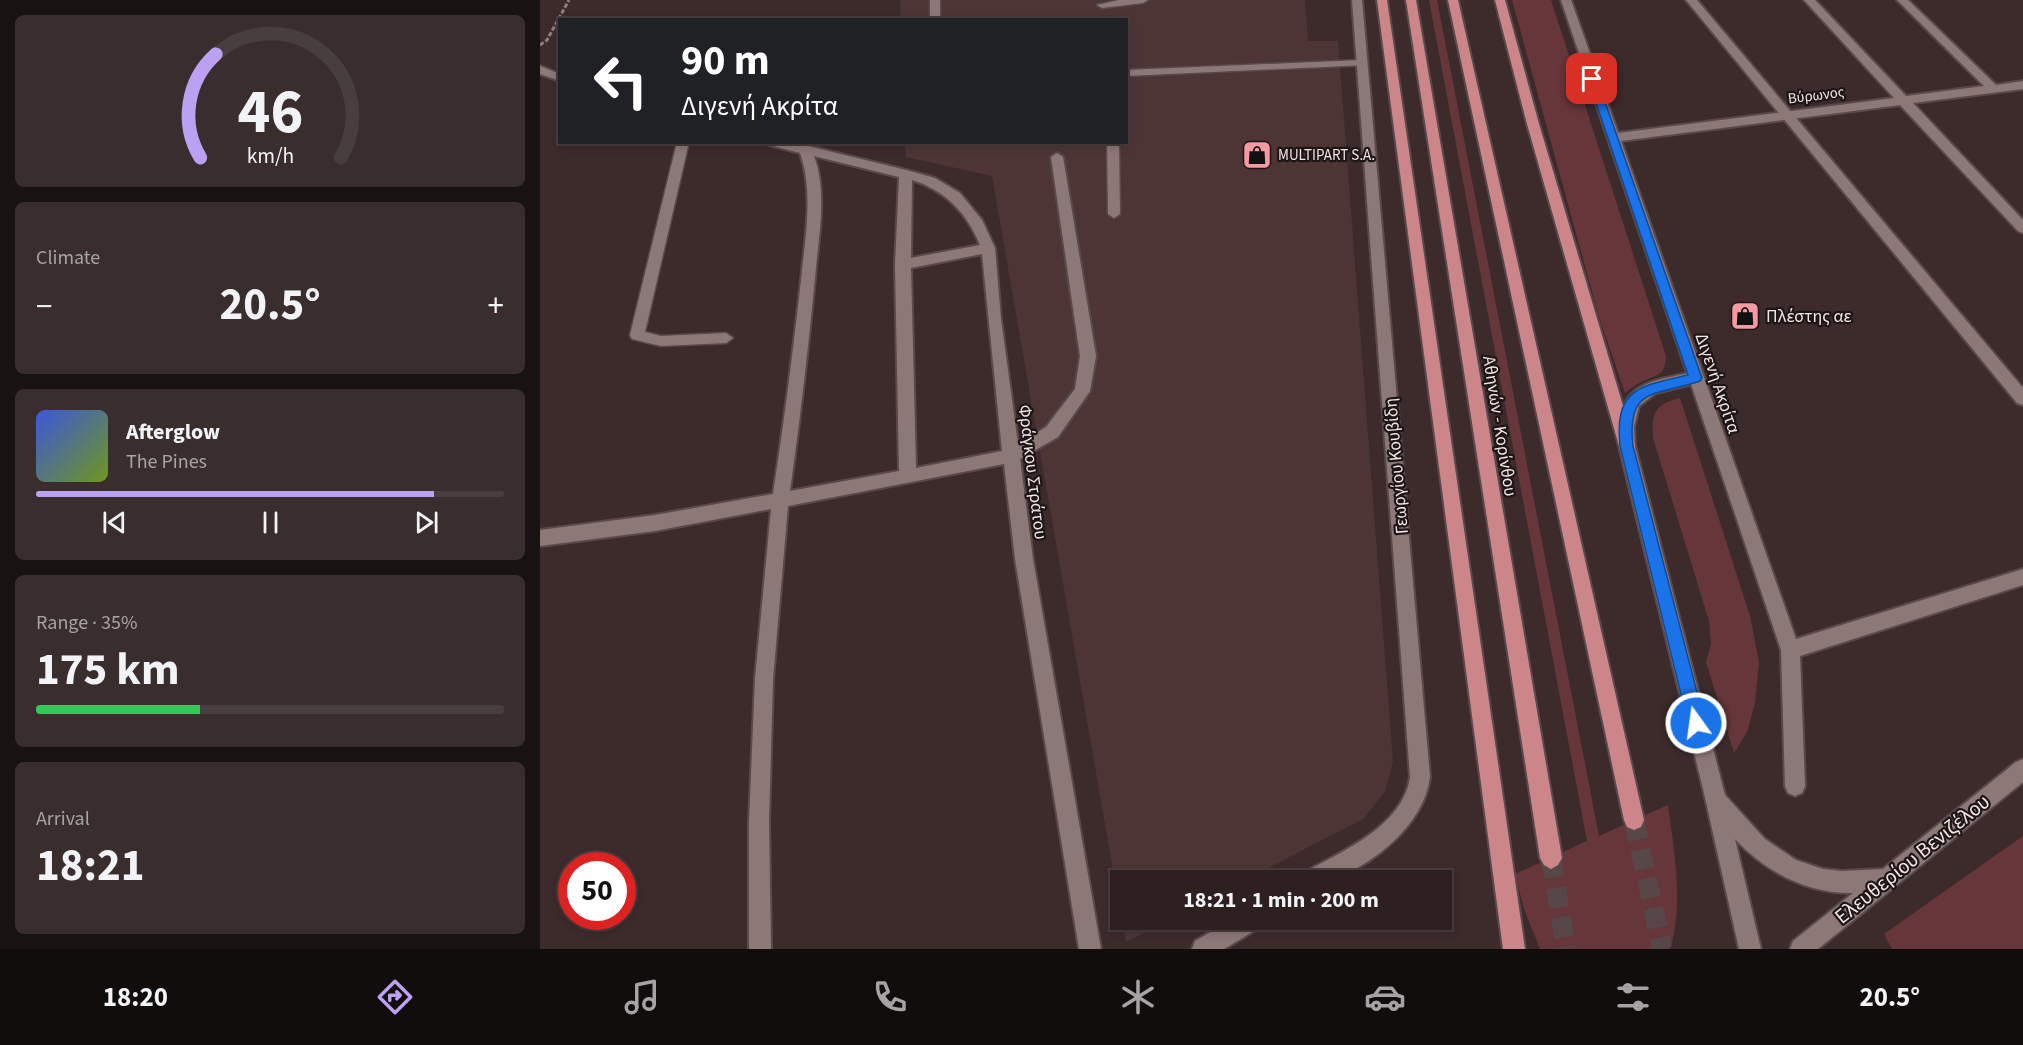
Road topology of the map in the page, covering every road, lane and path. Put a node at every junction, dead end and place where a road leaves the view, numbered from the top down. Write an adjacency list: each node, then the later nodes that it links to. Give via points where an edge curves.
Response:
1 (569, 0): 14 (path)
2 (935, 0): 15 (lane)
3 (1143, 0): 13 (lane)
4 (1357, 0): 19 (street, Γεωργίου Κουβίδη)
5 (1382, 0): 55 (highway)
6 (1411, 0): 52 (highway, Αθηνών - Κορίνθου)
7 (1453, 0): 51 (highway)
8 (1500, 0): 41 (highway)
9 (1566, 0): 27 (street, Διγενή Ακρίτα)
10 (1691, 0): 26 (street)
11 (1809, 0): 25 (street)
12 (1902, 0): 24 (street)
13 (1102, 3): 16 (lane)
14 (559, 18)
15 (935, 18)
16 (1105, 18)
17 (558, 20): 18 (path)
18 (540, 45)
19 (1362, 63): 21 (lane); 53 (street, Γεωργίου Κουβίδη, via 1418,729 1419,784 1410,811 1374,843)
20 (540, 70): 22 (street)
21 (1128, 74)
22 (558, 77)
23 (2023, 85): 24 (street, Βύρωνος)
24 (1994, 89): 25 (street, Βύρωνος)
25 (1904, 101): 26 (street, Βύρωνος); 35 (street)
26 (1785, 115): 27 (street, Βύρωνος); 40 (street)
27 (1612, 138): 39 (street, Διγενή Ακρίτα)
28 (683, 144): 38 (lane, via 637,336 661,341)
29 (781, 144): 31 (street, Φράγκου Στράτου)
30 (1113, 144): 34 (lane)
31 (806, 150): 33 (street, Φράγκου Στράτου); 44 (street, via 812,168 814,214 798,380)
32 (1057, 157): 42 (street, via 1089,356 1082,391 1052,432)
33 (906, 174): 36 (street, Φράγκου Στράτου, via 930,181 955,196 977,223); 37 (street)
34 (1114, 214)
35 (2023, 228)
36 (988, 248): 37 (street); 42 (street, Φράγκου Στράτου)
37 (903, 265): 43 (street)
38 (726, 338)
39 (1695, 378): 41 (street, via 1653,388 1628,406 1624,425); 47 (street, Διγενή Ακρίτα)
40 (2023, 399)
41 (1627, 446): 50 (street)
42 (1011, 456): 43 (street); 58 (street, Φράγκου Στράτου, via 1024,559)
43 (908, 477): 44 (street)
44 (780, 501): 45 (street); 57 (street, via 764,679)
45 (540, 538)
46 (2023, 577): 47 (street)
47 (1790, 650): 49 (street, Διγενή Ακρίτα)
48 (2023, 769): 54 (street, Ελευθερίου Βενιζέλου)
49 (1795, 786)
50 (1714, 793): 54 (street, via 1750,841 1794,871 1842,882); 62 (street)
51 (1634, 820)
52 (1551, 858)
53 (1329, 870)
54 (1888, 879): 63 (street, Ελευθερίου Βενιζέλου)
55 (1511, 922): 60 (highway); 61 (highway)
56 (1234, 930): 59 (street)
57 (760, 949)
58 (1090, 949)
59 (1203, 949)
60 (1514, 949)
61 (1521, 949)
62 (1749, 949)
63 (1801, 949)

